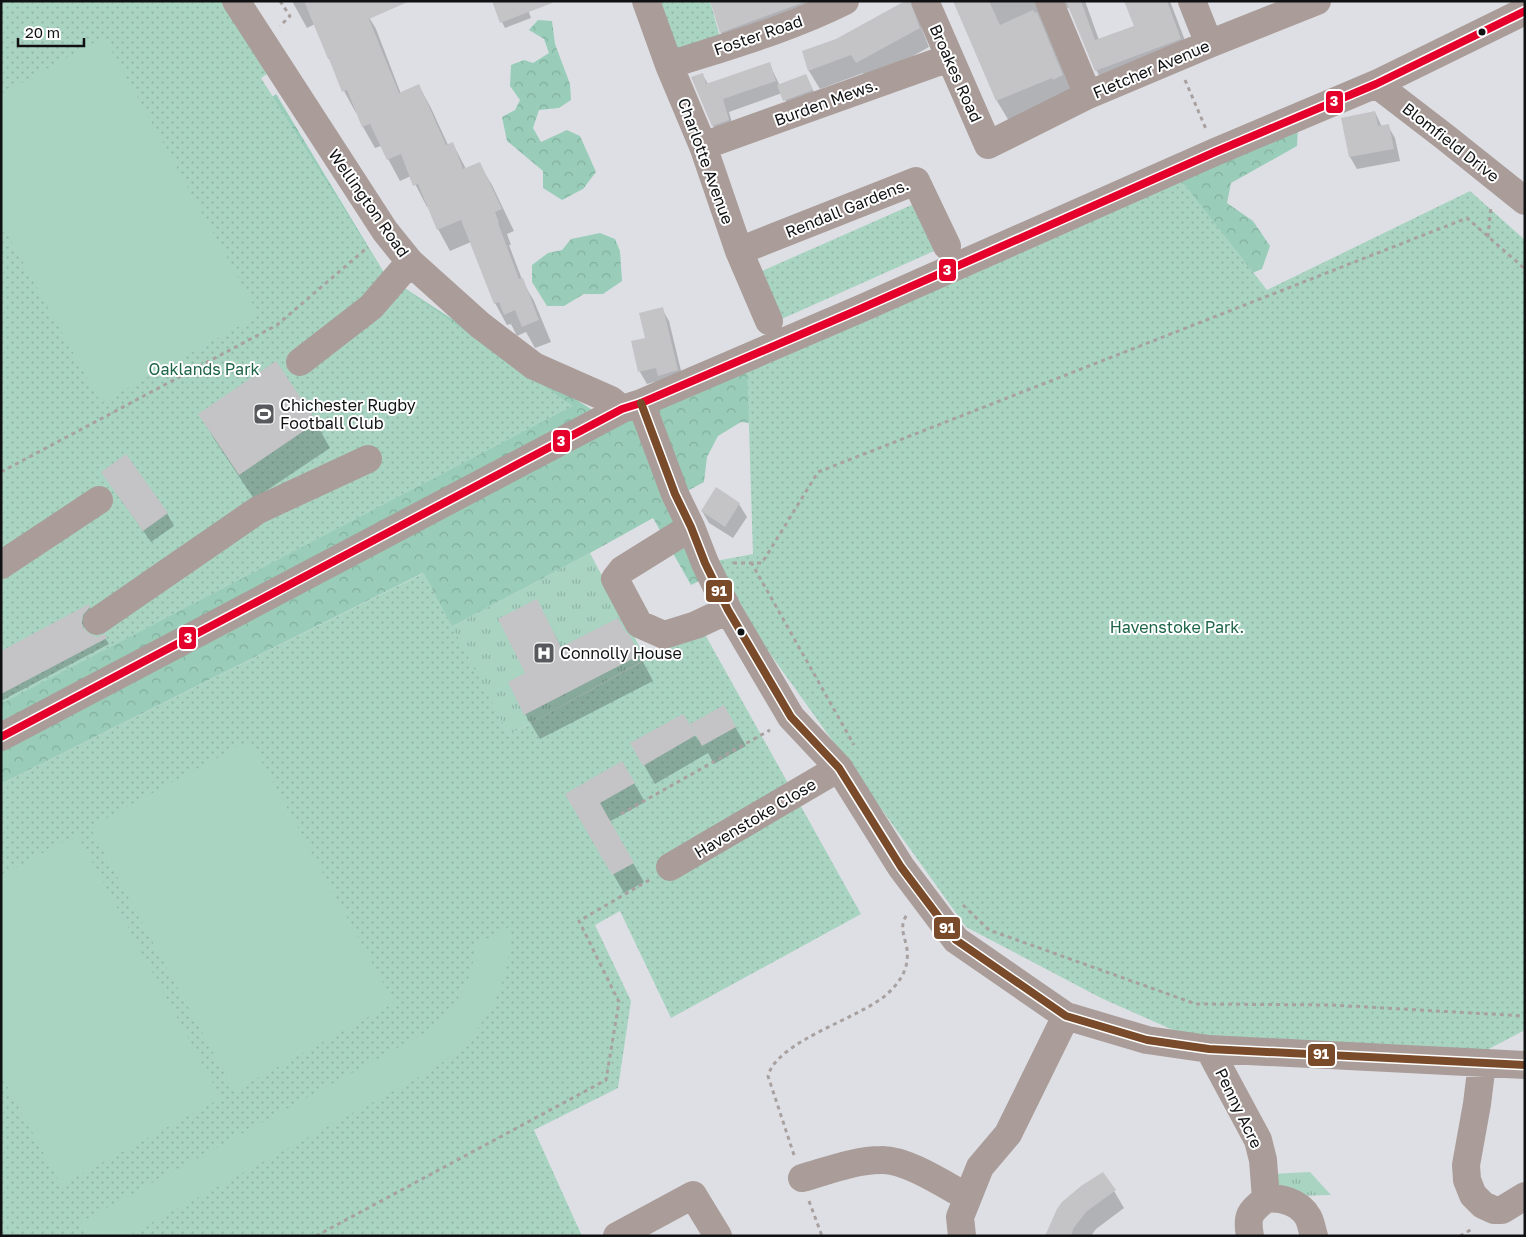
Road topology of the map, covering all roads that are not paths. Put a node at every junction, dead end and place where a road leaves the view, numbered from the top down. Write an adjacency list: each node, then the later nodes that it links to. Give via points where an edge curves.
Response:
1 (236, 1): 19 (street, Wellington Road, via 385,231)
2 (646, 1): 11 (street, Charlotte Avenue)
3 (925, 1): 10 (street, Broakes Road)
4 (1049, 1): 13 (street)
5 (1192, 1): 9 (street)
6 (1317, 1): 9 (street, Fletcher Avenue)
7 (830, 5): 11 (street, Foster Road, via 749,39)
8 (1525, 11): 12 (street)
9 (1208, 44): 13 (street, Fletcher Avenue)
10 (949, 58): 14 (street, Broakes Road); 15 (street, Burden Mews.)
11 (669, 65): 15 (street, Charlotte Avenue)
12 (1376, 84): 16 (street, Blomfield Drive); 22 (street)
13 (1088, 95): 14 (street, Fletcher Avenue)
14 (988, 145)
15 (703, 146): 18 (street, Charlotte Avenue)
16 (1525, 201)
17 (947, 246): 18 (street, Rendall Gardens., via 916,181)
18 (739, 251): 20 (street, Charlotte Avenue)
19 (410, 262): 21 (street, via 371,306); 22 (street, Wellington Road, via 480,325 534,366)
20 (769, 321)
21 (300, 362)
22 (632, 406): 25 (street); 29 (street)
23 (368, 458): 28 (street, via 258,510)
24 (99, 500): 26 (street)
25 (691, 527): 27 (street); 27 (street, via 622,570 615,579 638,624 664,635)
26 (1, 565)
27 (728, 610): 30 (street, via 792,718)
28 (97, 621)
29 (1, 737)
30 (847, 758): 31 (street, Havenstoke Close); 32 (street, via 900,868 956,940)
31 (670, 868)
32 (1066, 1016): 33 (street, via 1147,1040); 38 (street, via 1008,1134 980,1167)
33 (1209, 1050): 34 (street); 39 (street, Penny Acre, via 1258,1140 1264,1160)
34 (1482, 1062): 35 (street); 37 (street, via 1466,1166 1467,1180 1473,1195 1494,1210 1502,1210)
35 (1525, 1065)
36 (802, 1178): 38 (street, via 851,1164 882,1160 907,1165)
37 (1525, 1196)
38 (967, 1197): 43 (street, via 960,1217)
39 (1266, 1199): 44 (street, via 1254,1208 1248,1220); 45 (street, via 1291,1202 1307,1215)
40 (649, 1228): 41 (street); 42 (street, via 694,1194)
41 (618, 1236)
42 (718, 1236)
43 (962, 1236)
44 (1250, 1236)
45 (1314, 1236)

